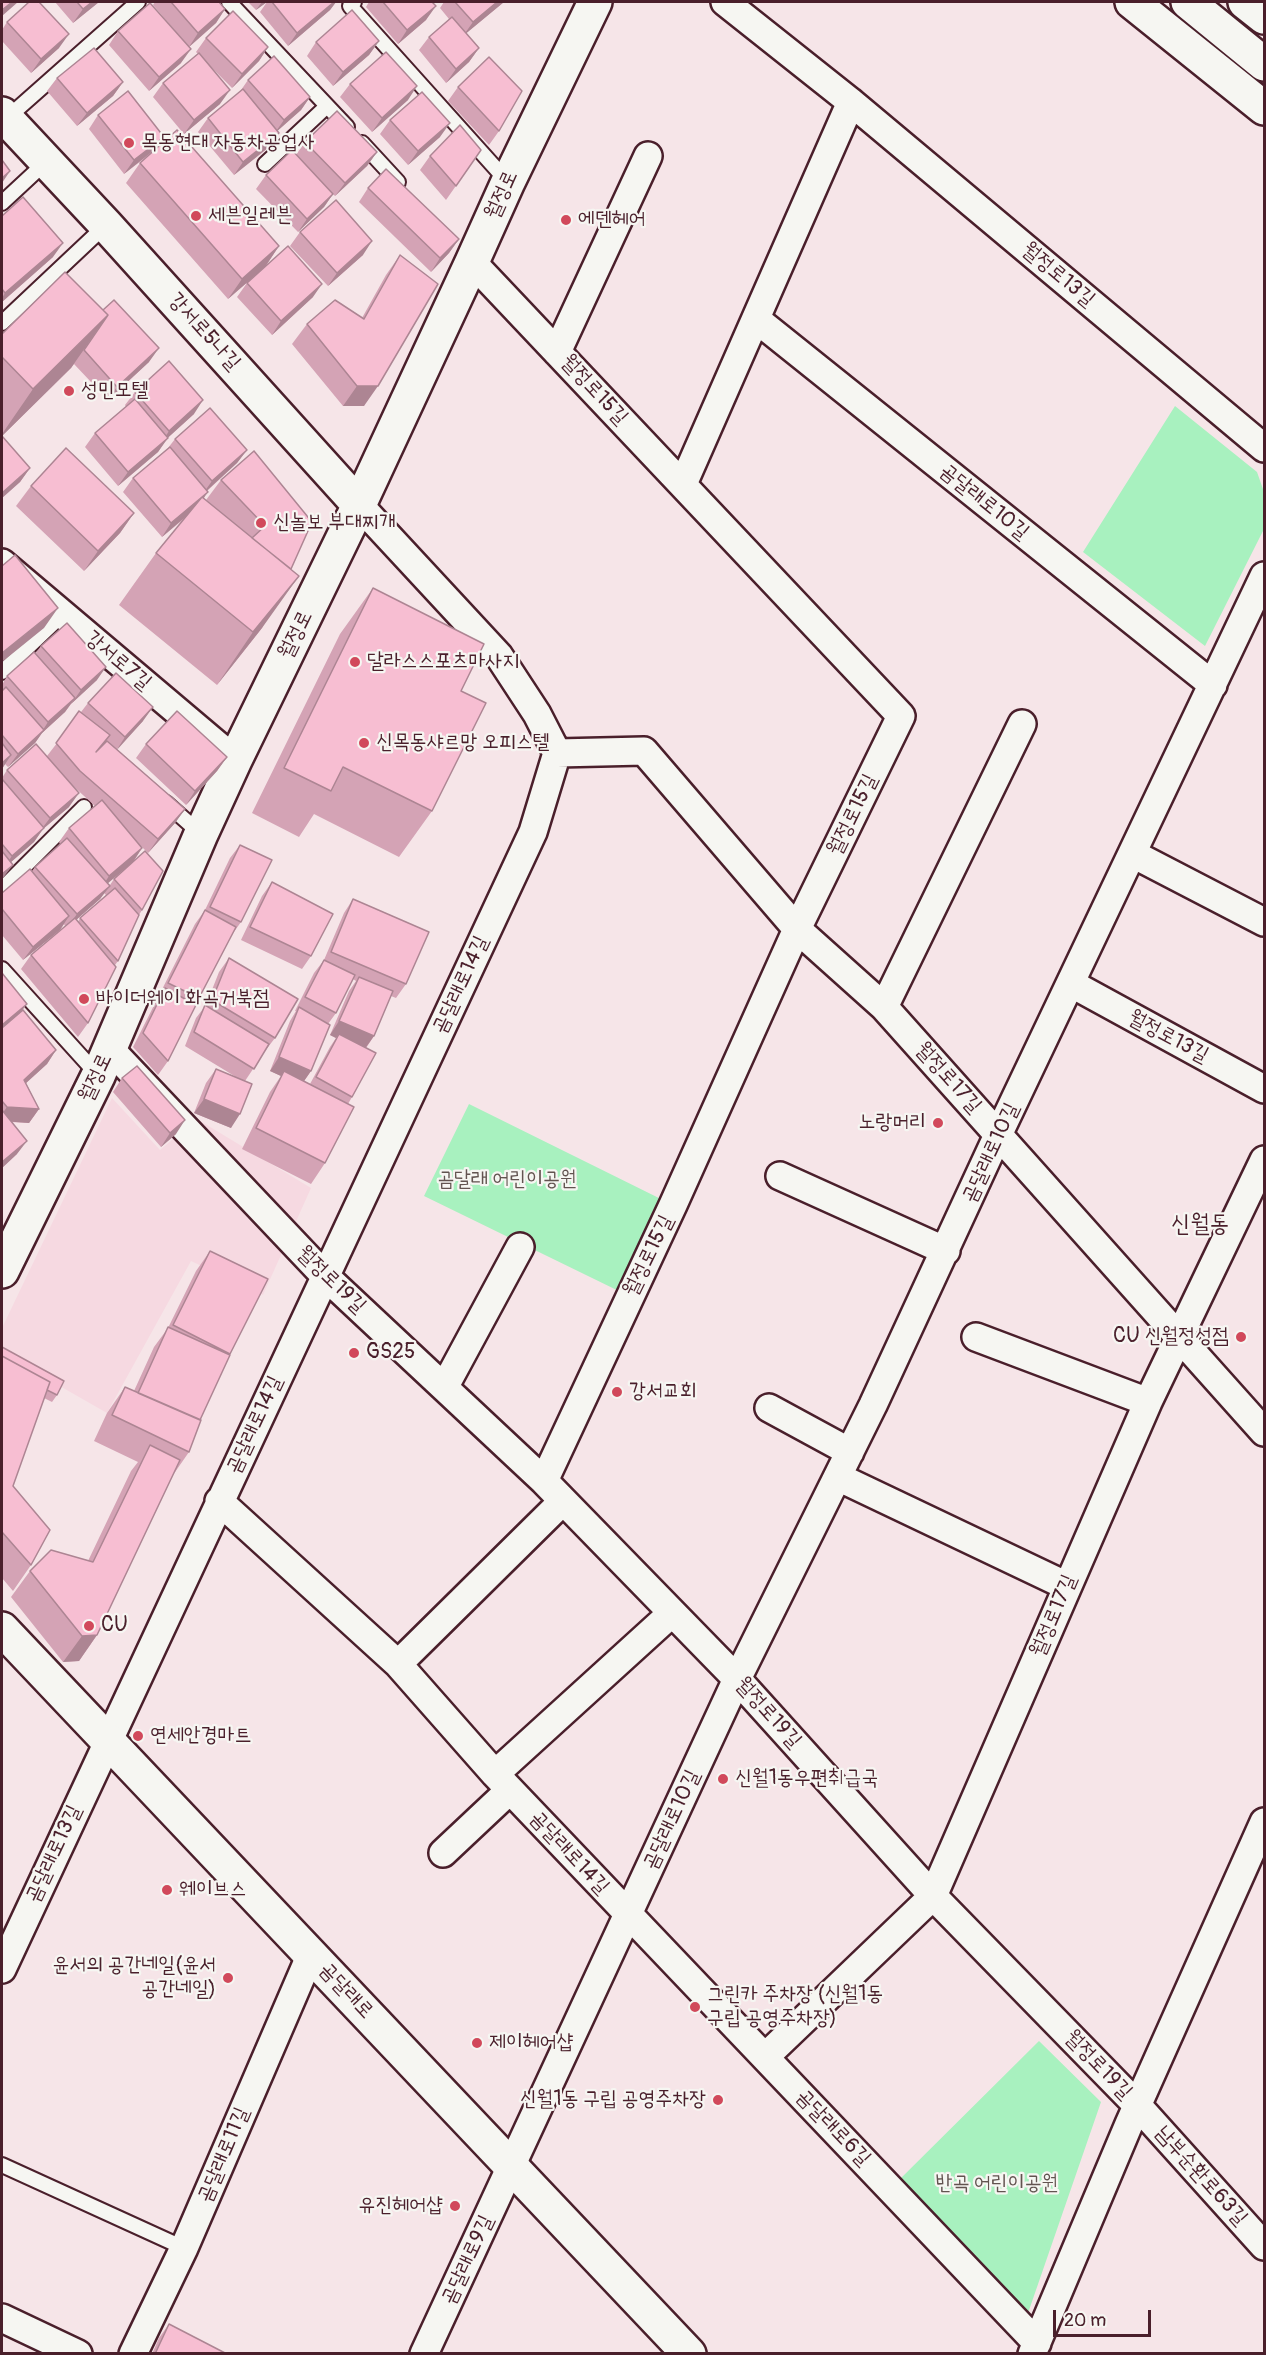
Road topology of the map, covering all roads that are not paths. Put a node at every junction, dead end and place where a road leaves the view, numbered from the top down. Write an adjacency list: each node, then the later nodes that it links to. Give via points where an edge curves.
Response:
1 (138, 2): 14 (lane, 강서로5나길)
2 (229, 2): 12 (lane)
3 (354, 2): 18 (lane, via 350,6)
4 (595, 2): 18 (main road, 월정로)
5 (726, 2): 11 (street, 월정로13길)
6 (1131, 2): 13 (main road)
7 (1188, 2): 10 (main road)
8 (1245, 2): 9 (main road)
9 (1264, 17)
10 (1264, 64)
11 (851, 102): 23 (street); 26 (street, 월정로13길)
12 (327, 106): 17 (lane); 19 (lane)
13 (1264, 108)
14 (4, 117): 16 (main road, 강서로5나길)
15 (648, 156): 25 (street)
16 (46, 162): 20 (lane); 21 (main road, 강서로5나길)
17 (265, 165)
18 (507, 182): 22 (main road, 월정로)
19 (408, 193)
20 (2, 203)
21 (106, 225): 24 (lane); 28 (main road, 강서로5나길)
22 (468, 258): 25 (street, 월정로15길); 28 (main road, 월정로)
23 (756, 319): 27 (street); 33 (street, 곰달래로10길)
24 (2, 323)
25 (558, 352): 27 (street, 월정로15길)
26 (1264, 448)
27 (683, 484): 43 (street, 월정로15길, via 901,716)
28 (359, 505): 35 (street, via 499,656); 36 (main road, 월정로)
29 (2, 563): 31 (street, 강서로7길)
30 (1264, 576): 33 (street, 곰달래로10길)
31 (63, 614): 32 (lane); 36 (street, 강서로7길)
32 (2, 672)
33 (1213, 686): 40 (street, 곰달래로10길)
34 (1022, 724): 46 (street)
35 (557, 753): 43 (street, 월정로17길, via 644,751); 55 (street, 곰달래로14길, via 533,832)
36 (235, 760): 39 (main road, 월정로)
37 (157, 795): 39 (lane)
38 (84, 807): 41 (lane)
39 (201, 834): 47 (main road, 월정로)
40 (1133, 854): 42 (street); 45 (street, 곰달래로10길)
41 (2, 889)
42 (1264, 922)
43 (797, 928): 46 (street, 월정로17길); 64 (street, 월정로15길)
44 (2, 969): 47 (lane)
45 (1072, 984): 48 (street, 월정로13길); 49 (street, 곰달래로10길)
46 (884, 1007): 49 (street, 월정로17길)
47 (104, 1062): 54 (main road, 월정로); 55 (street, 월정로19길)
48 (1264, 1089)
49 (998, 1135): 53 (street, 곰달래로10길); 57 (street, 월정로17길)
50 (1264, 1160): 57 (street)
51 (780, 1176): 53 (street)
52 (520, 1247): 58 (street)
53 (946, 1251): 62 (street, 곰달래로10길)
54 (2, 1270)
55 (325, 1276): 58 (street, 월정로19길); 65 (street, 곰달래로14길)
56 (976, 1337): 59 (street)
57 (1179, 1337): 59 (street, 월정로17길); 61 (street, 월정로17길)
58 (445, 1386): 64 (street, 월정로19길)
59 (1148, 1402): 67 (street, 월정로17길)
60 (769, 1408): 62 (street)
61 (1264, 1432)
62 (850, 1452): 63 (street, 곰달래로10길)
63 (838, 1477): 67 (street); 71 (street, 곰달래로10길)
64 (544, 1481): 66 (street, 월정로19길)
65 (219, 1501): 70 (street, 곰달래로14길); 72 (street, 곰달래로14길)
66 (563, 1502): 68 (street, 월정로19길); 70 (street)
67 (1067, 1586): 77 (street, 월정로17길)
68 (672, 1613): 71 (street, 월정로19길); 73 (street)
69 (2, 1629): 72 (main road, 곰달래로)
70 (398, 1664): 73 (street, 곰달래로14길)
71 (737, 1679): 77 (street, 월정로19길); 78 (street, 곰달래로10길)
72 (107, 1740): 79 (main road, 곰달래로); 80 (street, 곰달래로13길)
73 (502, 1782): 76 (street); 78 (street, 곰달래로14길)
74 (1264, 1822): 75 (street, 곰달래로6길)
75 (1259, 1852): 82 (street, 곰달래로6길)
76 (442, 1853)
77 (933, 1896): 81 (street); 82 (street, 월정로19길)
78 (628, 1916): 81 (street, 곰달래로6길); 84 (street, 곰달래로10길)
79 (311, 1954): 84 (main road, 곰달래로); 86 (street, 곰달래로11길)
80 (2, 1969)
81 (765, 2057): 88 (street, 곰달래로6길)
82 (1138, 2106): 85 (street, 남부순환로63길); 88 (street, 곰달래로6길)
83 (2, 2165): 86 (lane)
84 (512, 2166): 91 (street, 곰달래로9길); 92 (main road, 곰달래로)
85 (1264, 2247)
86 (184, 2248): 90 (street, 곰달래로11길)
87 (2, 2318): 89 (street)
88 (1034, 2348)
89 (78, 2354)
90 (133, 2354)
91 (424, 2354)
92 (690, 2354)

